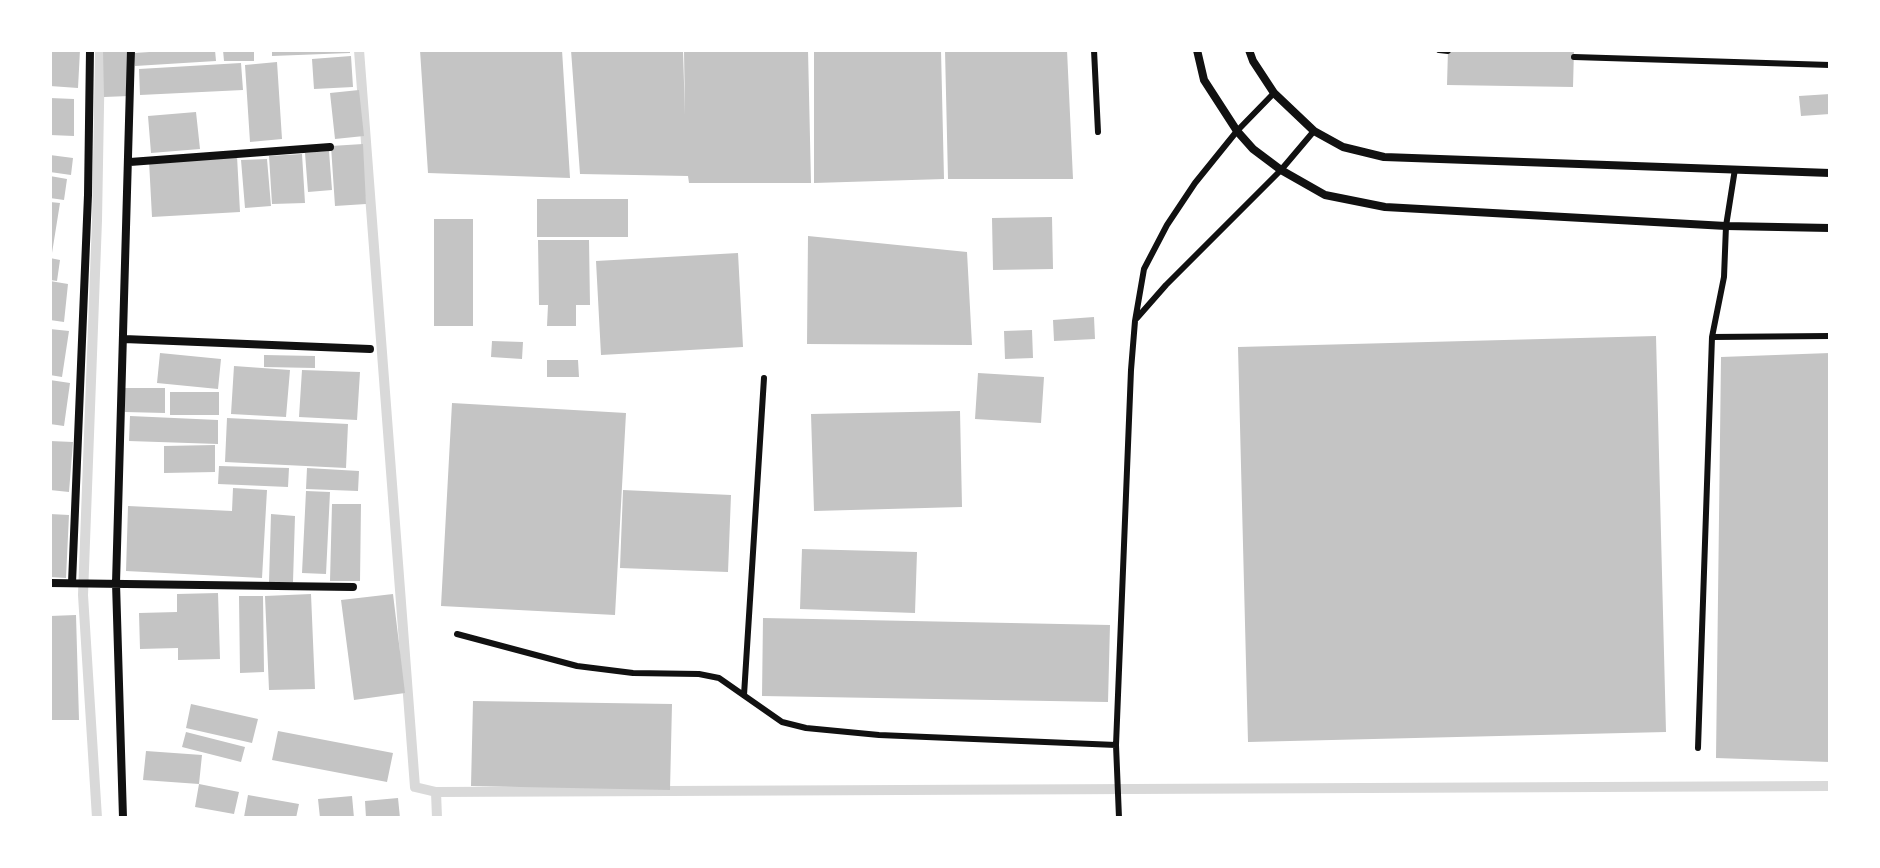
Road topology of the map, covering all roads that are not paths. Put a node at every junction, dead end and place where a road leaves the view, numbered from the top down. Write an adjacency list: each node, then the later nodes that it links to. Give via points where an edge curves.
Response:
1 (90, 50): 27 (street)
2 (131, 50): 15 (street)
3 (1094, 50): 13 (lane)
4 (1197, 50): 11 (street, via 1204,80)
5 (1249, 50): 10 (street)
6 (1439, 50): 7 (lane)
7 (1448, 51)
8 (1574, 57): 9 (lane)
9 (1830, 65)
10 (1274, 93): 11 (lane); 12 (street)
11 (1237, 131): 17 (street); 21 (lane, via 1167,225 1144,269)
12 (1314, 131): 16 (street, via 1343,147 1384,157); 17 (lane)
13 (1098, 132)
14 (330, 147): 15 (street)
15 (130, 162): 24 (street)
16 (1735, 169): 18 (street); 19 (lane)
17 (1281, 170): 19 (street, via 1325,195 1385,207); 21 (lane)
18 (1830, 173)
19 (1726, 226): 20 (street); 23 (lane, via 1724,277)
20 (1830, 228)
21 (1135, 321): 33 (lane)
22 (1830, 336): 23 (lane)
23 (1712, 337): 34 (lane)
24 (124, 339): 25 (street); 29 (street)
25 (370, 349)
26 (764, 378): 32 (lane)
27 (73, 582): 28 (street); 29 (street)
28 (50, 583)
29 (116, 583): 30 (street); 35 (street)
30 (353, 587)
31 (457, 634): 32 (lane, via 577,666 719,678)
32 (744, 695): 33 (lane, via 782,722 806,728)
33 (1116, 745): 36 (lane)
34 (1698, 748)
35 (123, 818)
36 (1119, 818)

